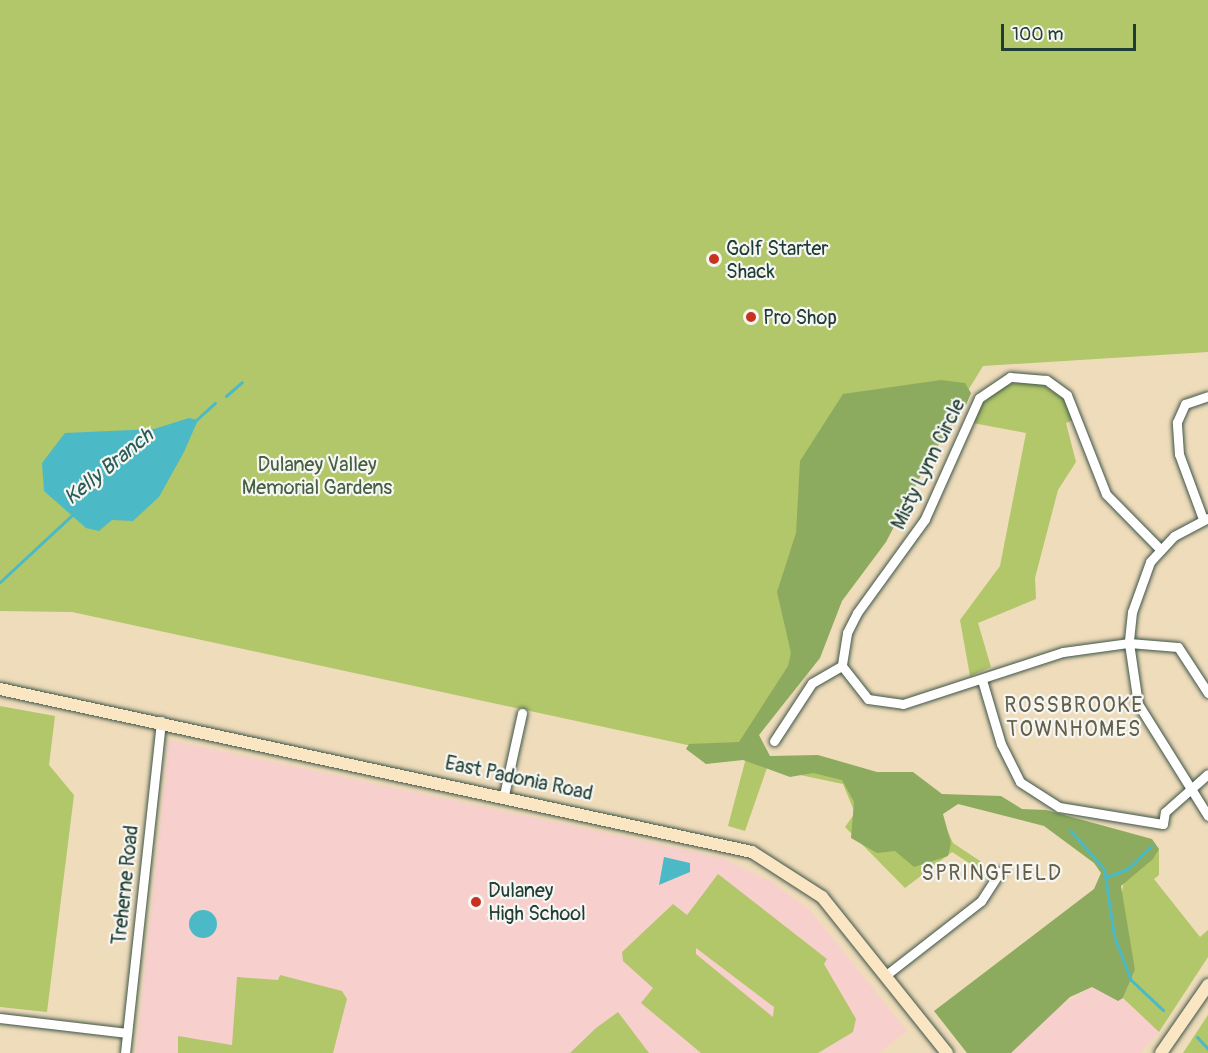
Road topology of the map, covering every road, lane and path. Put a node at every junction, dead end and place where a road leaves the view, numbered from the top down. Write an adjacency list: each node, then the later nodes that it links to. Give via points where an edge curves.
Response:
1 (1208, 396): 2 (street, via 1196,398 1180,410 1177,438)
2 (1205, 518): 3 (street)
3 (1160, 549): 4 (street, via 1141,581); 5 (street, Misty Lynn Circle, via 1106,494 1067,395 1046,380 1010,377 980,398 926,519 857,613 847,633)
4 (1129, 643): 6 (street, via 1063,652); 8 (street, via 1178,647); 13 (street, via 1138,704)
5 (842, 666): 6 (street, via 856,690 884,704 923,700); 11 (street, via 812,683)
6 (982, 680): 13 (street, via 1009,763 1020,782 1050,802 1163,824 1165,812)
7 (0, 689): 10 (street, East Padonia Road)
8 (1208, 693)
9 (522, 713): 14 (street)
10 (161, 721): 14 (street, East Padonia Road); 20 (street, Treherne Road)
11 (774, 741)
12 (1208, 774): 13 (street)
13 (1190, 787): 15 (street)
14 (504, 795): 17 (street, East Padonia Road, via 752,852 822,897)
15 (1208, 816)
16 (1000, 872): 17 (street, via 981,901)
17 (886, 975): 22 (street, East Padonia Road)
18 (1208, 985): 23 (street)
19 (0, 1018): 20 (street)
20 (127, 1033): 21 (street, Treherne Road)
21 (125, 1053)
22 (947, 1053)
23 (1161, 1053)

